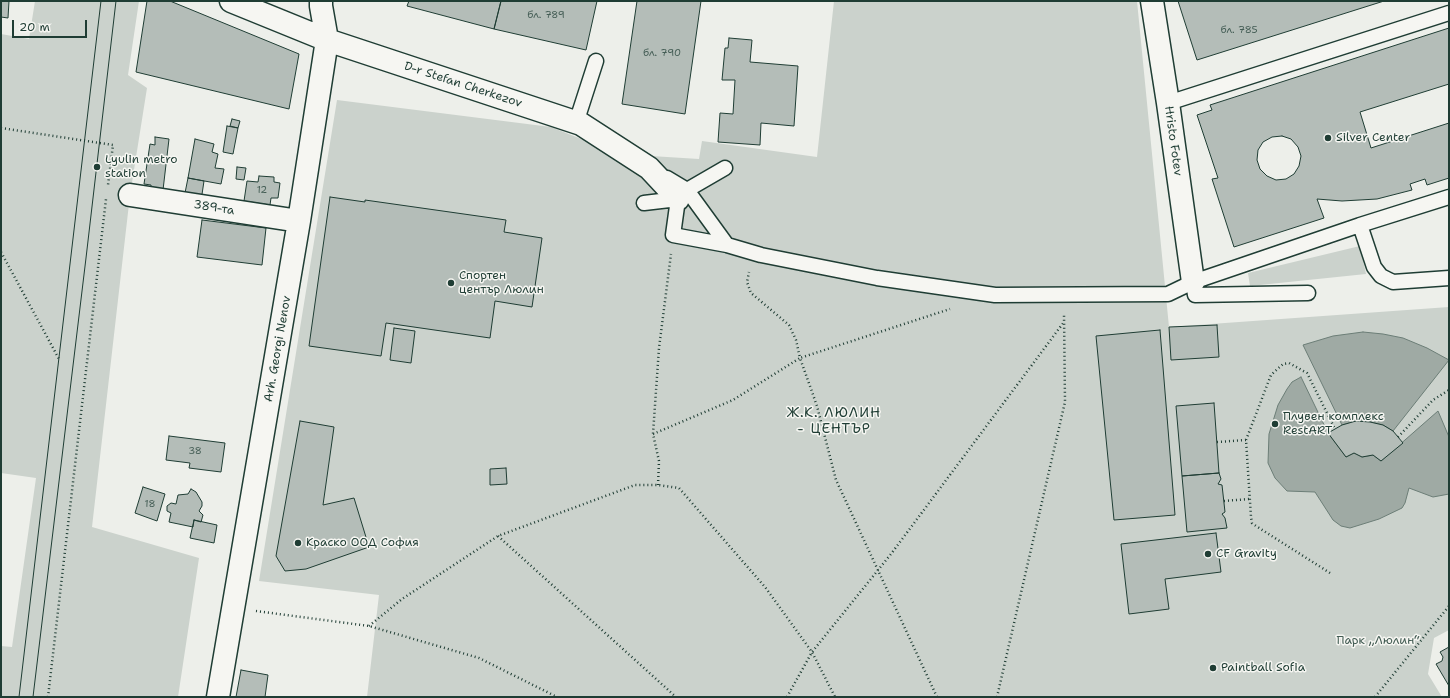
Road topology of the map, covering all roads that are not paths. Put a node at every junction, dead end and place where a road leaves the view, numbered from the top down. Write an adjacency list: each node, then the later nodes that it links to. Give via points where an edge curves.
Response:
1 (231, 1): 5 (street, D-r Stefan Cherkezov)
2 (321, 1): 5 (street, Arh. Georgi Nenov)
3 (1152, 1): 7 (street, Hristo Fotev)
4 (1449, 13): 7 (lane)
5 (327, 40): 8 (street, D-r Stefan Cherkezov); 14 (street, Arh. Georgi Nenov)
6 (596, 61): 8 (lane)
7 (1168, 103): 18 (street, Hristo Fotev)
8 (576, 123): 11 (street, D-r Stefan Cherkezov, via 649,168)
9 (725, 168): 11 (lane)
10 (130, 195): 14 (street, 389-та)
11 (682, 195): 13 (lane); 16 (lane); 16 (lane, via 673,235)
12 (1449, 198): 15 (lane)
13 (644, 203)
14 (299, 221): 20 (street, Arh. Georgi Nenov)
15 (1360, 225): 17 (lane, via 1374,267 1381,276 1393,282); 18 (lane)
16 (727, 245): 18 (lane, via 761,255 877,278 994,295 1168,294)
17 (1449, 278)
18 (1192, 282): 19 (lane, via 1195,295)
19 (1308, 293)
20 (218, 697)

